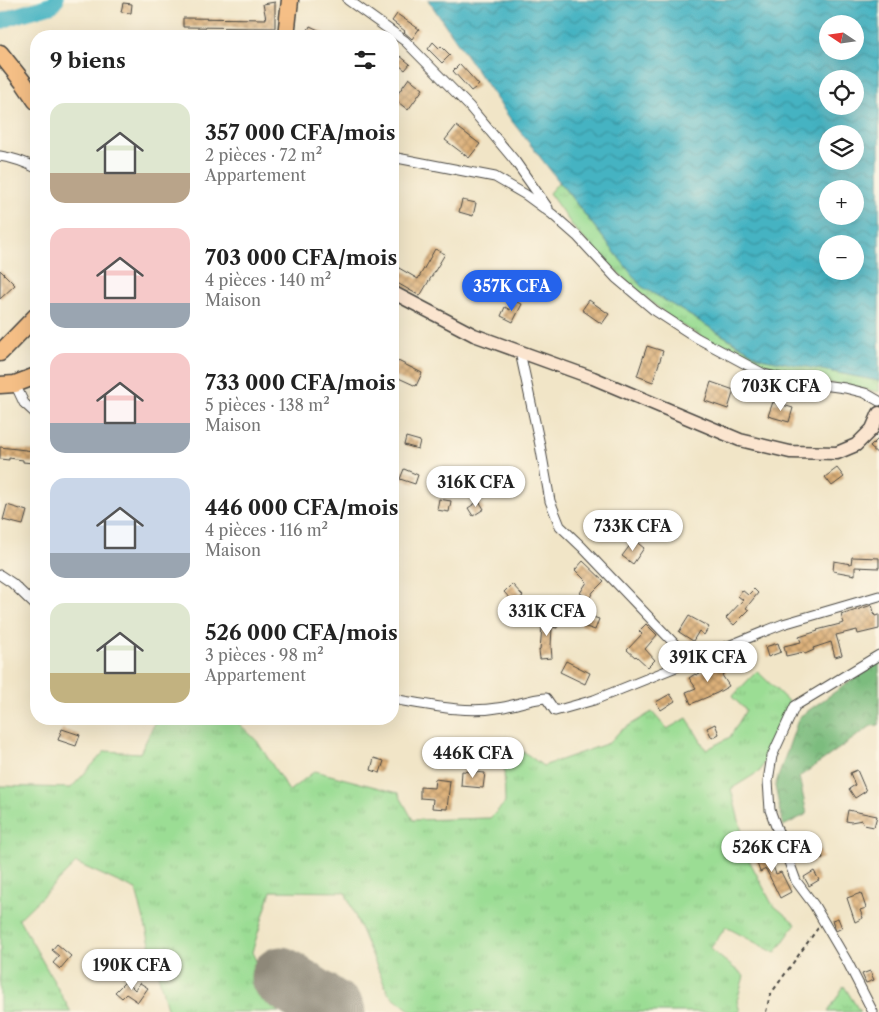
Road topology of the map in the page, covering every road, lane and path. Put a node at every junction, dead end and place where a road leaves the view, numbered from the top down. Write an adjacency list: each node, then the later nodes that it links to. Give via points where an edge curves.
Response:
1 (290, 0): 3 (highway)
2 (348, 0): 4 (street)
3 (287, 30)
4 (390, 30)
5 (399, 37): 11 (street, via 469,106 515,161)
6 (0, 53): 7 (highway)
7 (30, 92)
8 (0, 156): 10 (street)
9 (399, 158): 11 (street, via 495,177)
10 (30, 165)
11 (552, 214): 18 (street, via 616,278 654,310 697,338 764,374 845,388 865,393)
12 (399, 296): 14 (street, via 474,336)
13 (30, 322): 15 (highway)
14 (520, 352): 20 (street, via 593,378 740,440 790,452 837,453 856,445 872,429); 25 (street, via 550,500 560,526)
15 (0, 353)
16 (30, 378): 17 (highway)
17 (7, 384): 19 (street)
18 (879, 402)
19 (30, 408)
20 (879, 413)
21 (0, 575): 23 (street)
22 (879, 596): 25 (street, via 783,624)
23 (30, 600)
24 (879, 655): 27 (street, via 795,706 772,756 768,781 770,810 796,881)
25 (690, 661): 26 (street, via 594,700 555,711 546,698 496,709 461,710)
26 (399, 700)
27 (823, 921): 28 (path, via 770,995); 29 (street)
28 (766, 1012)
29 (873, 1012)

